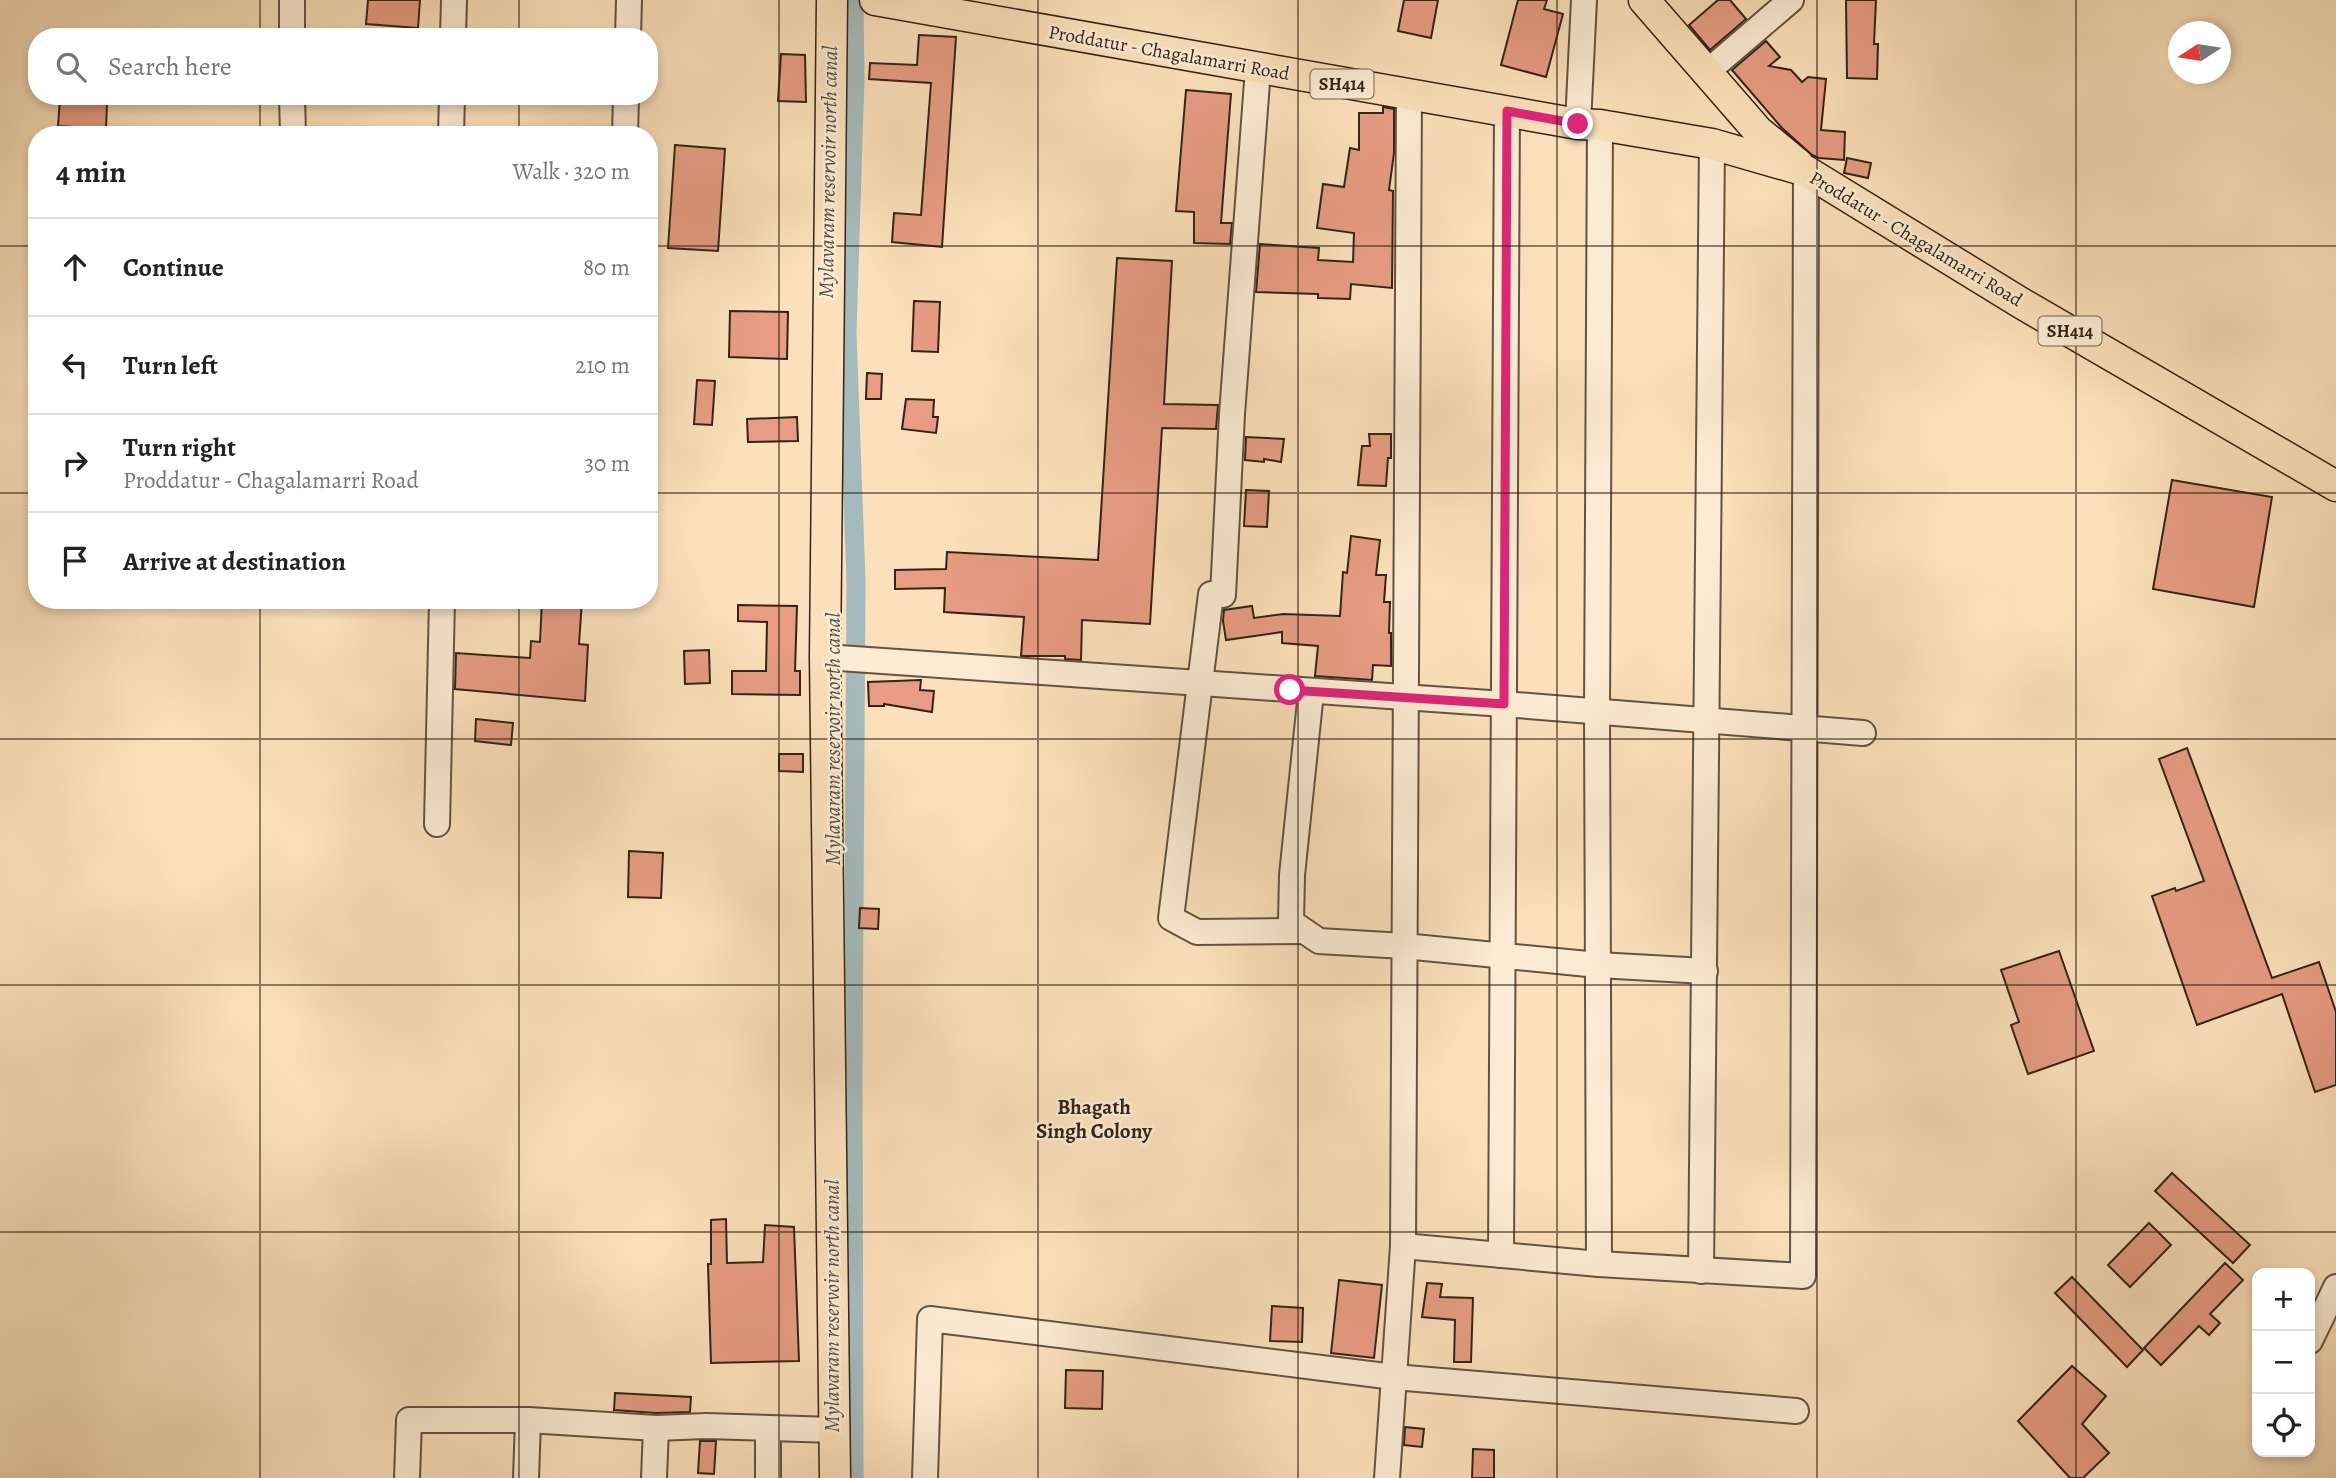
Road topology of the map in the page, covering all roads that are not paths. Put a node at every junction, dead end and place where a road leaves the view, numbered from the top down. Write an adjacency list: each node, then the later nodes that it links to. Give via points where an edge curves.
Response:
1 (292, 0): 9 (street)
2 (454, 0): 10 (street)
3 (629, 0): 11 (street)
4 (832, 0): 27 (main road)
5 (875, 0): 12 (main road, Proddatur - Chagalamarri Road / SH414)
6 (1584, 0): 19 (street)
7 (1644, 0): 13 (main road)
8 (1791, 0): 13 (street)
9 (292, 28)
10 (453, 28)
11 (628, 28)
12 (1258, 69): 14 (main road, Proddatur - Chagalamarri Road / SH414); 28 (street, via 1217,594)
13 (1707, 72): 24 (main road, via 1758,131)
14 (1409, 96): 18 (main road, Proddatur - Chagalamarri Road / SH414); 30 (street)
15 (292, 105): 20 (street)
16 (452, 105): 21 (street)
17 (626, 105): 22 (street)
18 (1507, 111): 19 (main road, Proddatur - Chagalamarri Road / SH414); 31 (street)
19 (1589, 125): 23 (main road, Proddatur - Chagalamarri Road / SH414); 32 (street)
20 (293, 126)
21 (451, 126)
22 (625, 126)
23 (1712, 144): 24 (main road, Proddatur - Chagalamarri Road / SH414); 33 (street)
24 (1806, 171): 25 (main road, Proddatur - Chagalamarri Road / SH414, via 2021,303); 34 (street)
25 (2336, 486)
26 (442, 609): 36 (street)
27 (825, 657): 28 (street); 53 (main road)
28 (1199, 684): 29 (street); 37 (street, via 1171,918 1197,932)
29 (1311, 692): 30 (street); 37 (street, via 1292,875 1291,922)
30 (1405, 697): 31 (street); 38 (street)
31 (1504, 704): 32 (street); 39 (street)
32 (1597, 711): 33 (street); 40 (street)
33 (1707, 719): 34 (street); 41 (street)
34 (1806, 728): 35 (street); 45 (street, via 1803,1276)
35 (1863, 733)
36 (437, 824)
37 (1304, 931): 38 (street, via 1320,941)
38 (1404, 946): 39 (street); 42 (street)
39 (1502, 956): 40 (street); 43 (street)
40 (1598, 965): 41 (street); 44 (street)
41 (1704, 971): 45 (street)
42 (1403, 1246): 43 (street); 48 (street)
43 (1501, 1255): 44 (street)
44 (1599, 1264): 45 (street)
45 (1701, 1271)
46 (2336, 1287): 47 (street)
47 (2315, 1331)
48 (1394, 1377): 49 (street); 59 (street, via 930,1319); 60 (street)
49 (1796, 1410)
50 (528, 1420): 51 (street); 54 (street, via 408,1420); 55 (street)
51 (656, 1428): 52 (street); 56 (street)
52 (768, 1429): 53 (street); 57 (street)
53 (834, 1430): 58 (main road)
54 (407, 1478)
55 (526, 1478)
56 (654, 1478)
57 (768, 1478)
58 (835, 1478)
59 (925, 1478)
60 (1387, 1478)

